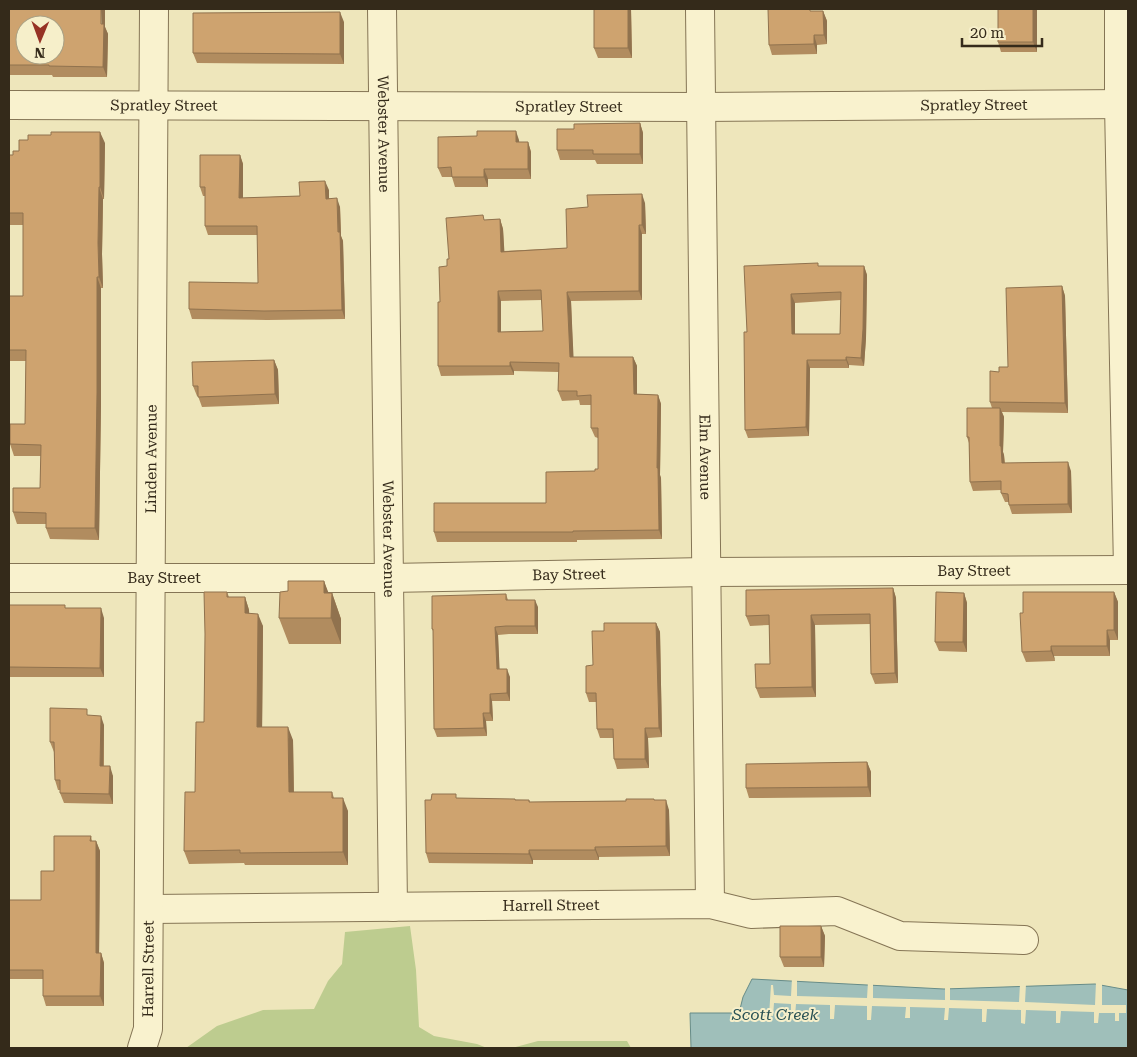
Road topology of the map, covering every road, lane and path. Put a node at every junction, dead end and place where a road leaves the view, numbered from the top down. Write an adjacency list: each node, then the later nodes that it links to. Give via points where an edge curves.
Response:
1 (154, 9): 7 (street, Linden Avenue)
2 (382, 9): 8 (street, Webster Avenue)
3 (700, 9): 9 (street, Elm Avenue)
4 (1119, 9): 5 (street)
5 (1124, 104): 9 (street, Spratley Street); 10 (street)
6 (9, 105): 7 (street, Spratley Street)
7 (153, 106): 8 (street, Spratley Street); 13 (street, Linden Avenue)
8 (384, 107): 9 (street, Spratley Street); 14 (street, Webster Avenue)
9 (701, 108): 11 (street, Elm Avenue)
10 (1128, 570): 11 (street, Bay Street)
11 (706, 572): 14 (street, Bay Street); 15 (street, Elm Avenue)
12 (9, 578): 13 (street, Bay Street)
13 (151, 578): 14 (street, Bay Street); 17 (street, Linden Avenue)
14 (388, 578): 16 (street, Webster Avenue)
15 (710, 904): 16 (street, Harrell Street); 18 (street, Harrell Street, via 751,914 837,911 900,936)
16 (393, 907): 17 (street, Harrell Street)
17 (150, 909): 19 (street, Harrell Street, via 148,1029)
18 (1024, 940)
19 (142, 1048)

